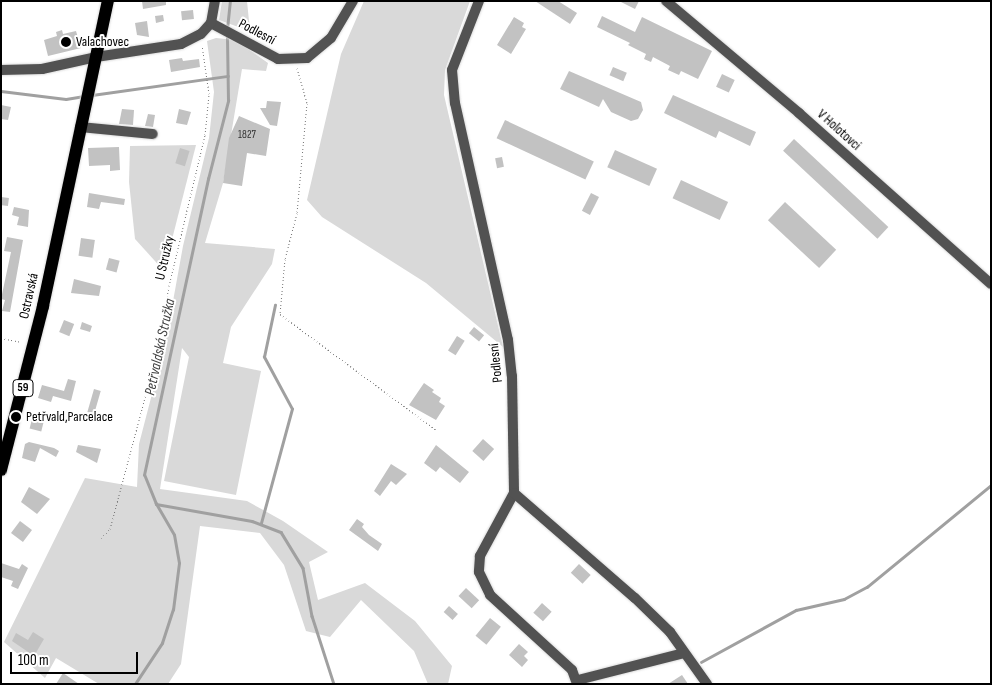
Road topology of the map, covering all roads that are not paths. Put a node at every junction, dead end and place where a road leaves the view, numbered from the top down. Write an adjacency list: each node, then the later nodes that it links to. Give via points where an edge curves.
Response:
1 (108, 1): 7 (main road, Ostravská)
2 (215, 1): 6 (street)
3 (353, 1): 6 (street, Podlesní, via 331,38 306,58 278,59)
4 (479, 1): 13 (street, Podlesní, via 452,70 454,102 508,340)
5 (666, 1): 11 (street, V Holotovci, via 799,113)
6 (211, 24): 7 (street, via 201,34 181,44)
7 (96, 56): 8 (street, via 42,69); 9 (main road, Ostravská)
8 (1, 70)
9 (80, 127): 10 (street); 12 (main road, Ostravská / 59)
10 (153, 134)
11 (991, 284)
12 (1, 470)
13 (514, 493): 14 (street, via 636,598 670,632); 15 (street, via 480,556 482,583 572,670)
14 (684, 653): 15 (street); 16 (street)
15 (577, 682)
16 (707, 684)

